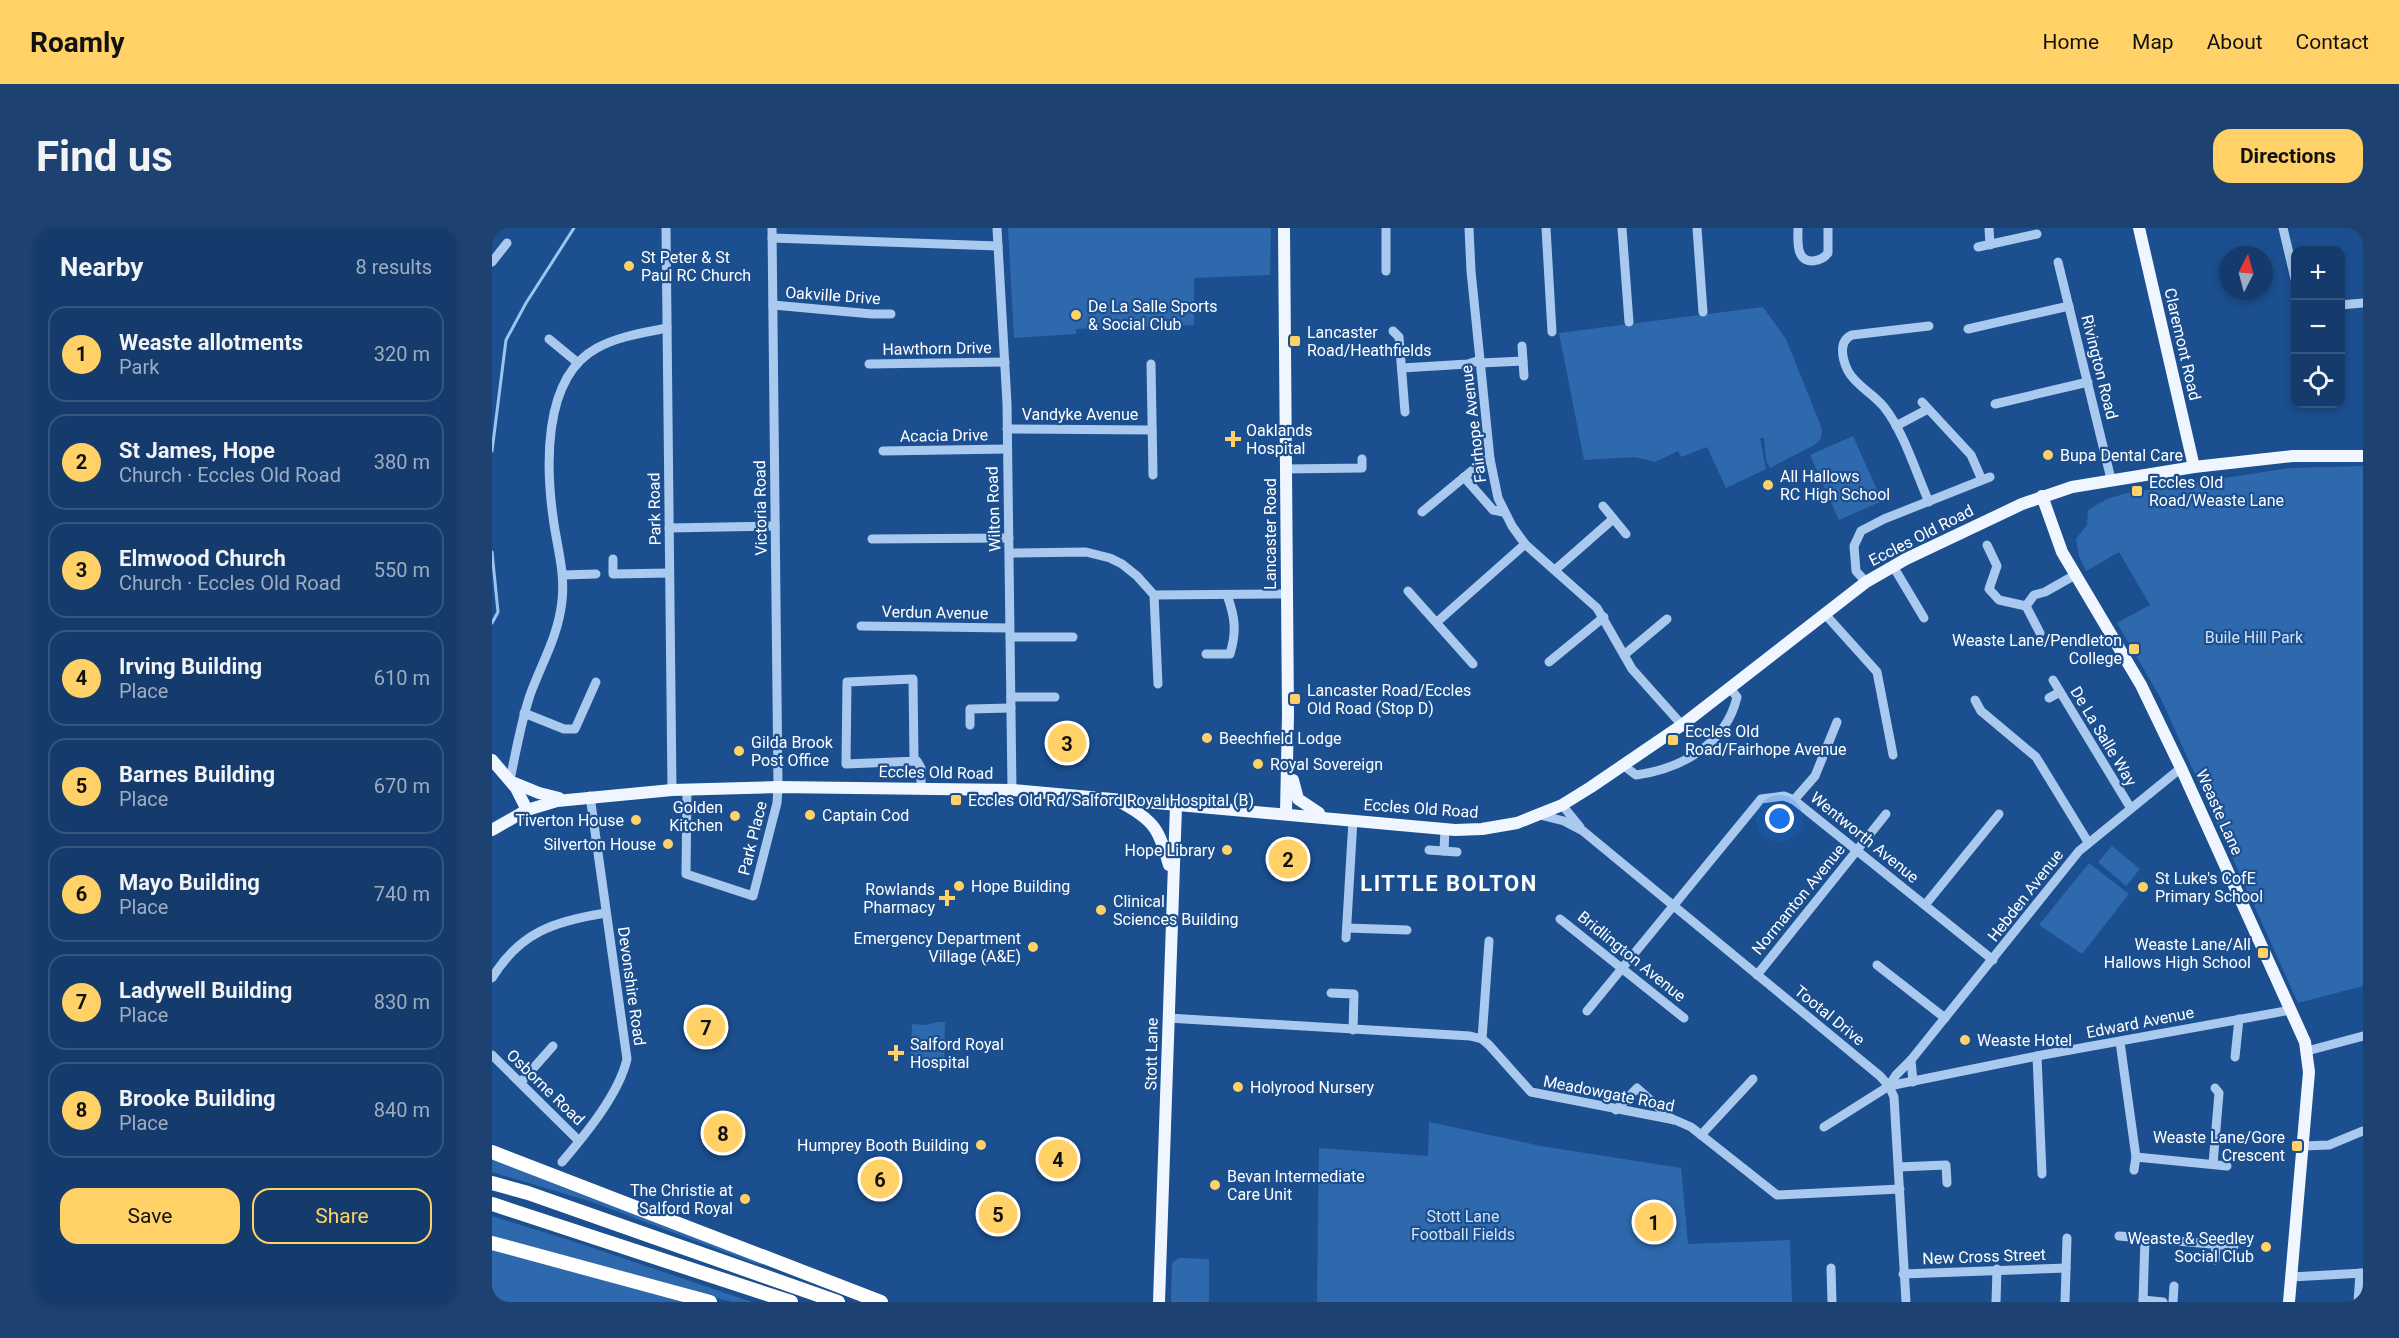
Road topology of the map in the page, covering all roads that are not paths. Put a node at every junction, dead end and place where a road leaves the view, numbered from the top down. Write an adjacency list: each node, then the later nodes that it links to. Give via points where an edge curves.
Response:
1 (666, 228): 32 (street, Park Road)
2 (998, 228): 18 (street, Wilton Road)
3 (1284, 228): 58 (main road, Lancaster Road)
4 (1386, 228): 23 (street)
5 (1469, 228): 40 (street, Fairhope Avenue)
6 (1546, 228): 35 (street)
7 (1622, 228): 30 (street)
8 (1697, 228): 29 (street)
9 (1798, 228): 10 (street, via 1801,256 1815,261 1828,253)
10 (1828, 228)
11 (1989, 228): 17 (street)
12 (2139, 228): 57 (main road, Claremont Road)
13 (2283, 228): 22 (street)
14 (772, 233): 18 (street); 25 (street, Victoria Road)
15 (2037, 234): 17 (street)
16 (507, 243): 20 (street)
17 (1989, 245): 19 (street)
18 (998, 246): 39 (street, Wilton Road)
19 (1978, 247)
20 (492, 262)
21 (2058, 262): 27 (street, Rivington Road)
22 (2291, 265)
23 (1386, 270)
24 (2363, 303): 26 (street)
25 (773, 305): 28 (street, Oakville Drive); 68 (street, Victoria Road)
26 (2345, 305)
27 (2069, 306): 33 (street); 46 (street, Rivington Road)
28 (886, 312)
29 (1702, 312)
30 (1629, 322)
31 (1929, 326): 49 (street, via 1852,335 1843,343 1848,372 1884,407)
32 (667, 328): 41 (street, via 620,337); 69 (street, Park Road)
33 (1968, 329)
34 (1393, 332): 44 (street, via 1399,337)
35 (1552, 332)
36 (549, 339): 41 (street)
37 (1522, 346): 38 (street)
38 (1523, 361): 40 (street); 45 (street)
39 (1005, 362): 42 (street, Hawthorn Drive); 50 (street, Wilton Road)
40 (1481, 362): 44 (street); 56 (street, Fairhope Avenue)
41 (578, 363): 80 (street, via 560,393 549,456 549,489)
42 (869, 364)
43 (1151, 364): 51 (street)
44 (1402, 368): 48 (street)
45 (1524, 376)
46 (2088, 382): 47 (street); 61 (street, Rivington Road)
47 (1995, 404)
48 (1405, 412)
49 (1896, 426): 63 (street); 63 (street, via 1925,406 1971,455 1986,478)
50 (1007, 429): 51 (street, Vandyke Avenue); 52 (street, Wilton Road)
51 (1152, 430): 59 (street)
52 (1006, 449): 53 (street, Acacia Drive); 71 (street, Wilton Road)
53 (883, 451)
54 (2363, 456): 57 (main road, Eccles Old Road, via 2293,456)
55 (1362, 459): 58 (street, via 1362,468)
56 (1490, 459): 60 (street); 66 (street, Fairhope Avenue)
57 (2194, 467): 61 (main road, Eccles Old Road)
58 (1286, 469): 85 (main road, Lancaster Road)
59 (1153, 475)
60 (1464, 477): 65 (street); 66 (street, via 1493,510)
61 (2112, 479): 62 (main road, Eccles Old Road)
62 (2042, 496): 77 (main road, Eccles Old Road); 82 (main road, Weaste Lane, via 2062,552)
63 (1929, 502): 83 (street, via 1861,531 1854,546 1856,571)
64 (1603, 506): 67 (street)
65 (1422, 512)
66 (1503, 512): 73 (street, Fairhope Avenue)
67 (1613, 519): 70 (street); 78 (street)
68 (775, 526): 69 (street); 125 (street, Victoria Road)
69 (669, 528): 79 (street, Park Road)
70 (1626, 534)
71 (1009, 538): 72 (street); 75 (street, Wilton Road)
72 (872, 539)
73 (1525, 544): 78 (street, Fairhope Avenue); 93 (street)
74 (1986, 545): 88 (street, via 1997,566 1989,589 1999,600)
75 (1010, 553): 86 (street, via 1098,554 1132,571); 95 (street, Wilton Road)
76 (613, 559): 79 (street, via 613,574)
77 (1893, 566): 83 (main road, Eccles Old Road); 91 (street)
78 (1555, 570): 90 (street, Fairhope Avenue)
79 (669, 573): 128 (street, Park Road)
80 (563, 574): 81 (street); 113 (street, via 560,620)
81 (596, 574)
82 (2075, 574): 88 (street, via 2034,595); 123 (main road, Weaste Lane, via 2140,685)
83 (1866, 582): 89 (main road, Eccles Old Road)
84 (1408, 591): 93 (street)
85 (1286, 594): 87 (street); 122 (main road, Lancaster Road)
86 (1154, 595): 87 (street); 104 (street)
87 (1227, 595): 98 (street, via 1236,636 1230,654)
88 (2026, 606): 96 (street)
89 (1824, 614): 105 (main road, Eccles Old Road); 118 (street, via 1877,672)
90 (1604, 617): 99 (street, Fairhope Avenue); 100 (street)
91 (1924, 618)
92 (1667, 619): 99 (street)
93 (1437, 622): 101 (street)
94 (861, 627): 95 (street, Verdun Avenue)
95 (1009, 632): 97 (street, Verdun Avenue); 107 (street, Wilton Road)
96 (2040, 633)
97 (1073, 637)
98 (1206, 654)
99 (1624, 655): 116 (street, Fairhope Avenue)
100 (1549, 662)
101 (1473, 664)
102 (2053, 680): 106 (street, De La Salle Way)
103 (596, 682): 113 (street, via 575,729 564,729)
104 (1158, 684)
105 (1729, 687): 116 (main road, Eccles Old Road); 121 (street, via 1737,697 1734,707 1720,732 1697,753 1654,773 1636,775)
106 (2060, 692): 109 (street); 136 (street, De La Salle Way)
107 (1011, 697): 108 (street); 111 (street, Wilton Road)
108 (1055, 697)
109 (2049, 698)
110 (1976, 700): 112 (street)
111 (1011, 708): 117 (street, via 970,709); 129 (street, Wilton Road)
112 (1981, 711): 114 (street); 147 (street, via 2036,757)
113 (524, 713): 124 (street)
114 (1971, 717)
115 (1838, 722): 133 (street, via 1815,776)
116 (1682, 724): 121 (main road, Eccles Old Road)
117 (970, 725)
118 (1893, 754)
119 (492, 760): 124 (main road)
120 (914, 760): 120 (street, via 846,764 847,682 913,680); 126 (street, via 921,766)
121 (1623, 765): 134 (main road, Eccles Old Road)
122 (1288, 768): 138 (main road, Lancaster Road); 142 (main road, Lancaster Road, via 1298,799)
123 (2181, 768): 136 (street, Hebden Avenue); 165 (main road, Weaste Lane)
124 (511, 781): 131 (main road, via 539,794); 137 (main road)
125 (778, 787): 126 (main road, Eccles Old Road); 127 (main road, Eccles Old Road); 127 (street, Park Place, via 753,896 686,874)
126 (921, 788): 129 (main road, Eccles Old Road)
127 (687, 789): 128 (main road, Eccles Old Road)
128 (672, 790): 130 (main road, Eccles Old Road)
129 (1012, 790): 132 (main road, Eccles Old Road)
130 (590, 796): 131 (main road, Eccles Old Road); 155 (street, Devonshire Road)
131 (567, 799): 137 (main road, Eccles Old Road)
132 (1116, 800): 135 (main road, Eccles Old Road); 152 (main road, via 1157,830)
133 (1794, 800): 149 (street, Wentworth Avenue); 153 (street, Wentworth Avenue, via 1784,796 1756,801)
134 (1562, 805): 141 (main road, Eccles Old Road); 146 (street, Tootal Drive)
135 (1176, 806): 138 (main road, Eccles Old Road); 152 (main road, Stott Lane)
136 (2130, 807): 147 (street, Hebden Avenue)
137 (527, 810): 145 (main road, Eccles Old Road)
138 (1286, 813): 142 (main road, Eccles Old Road)
139 (1886, 814): 149 (street, Normanton Avenue)
140 (1999, 814): 154 (street)
141 (1539, 815): 144 (main road, Eccles Old Road, via 1482,830); 146 (street, Tootal Drive)
142 (1325, 817): 143 (main road, Eccles Old Road)
143 (1353, 820): 144 (main road, Eccles Old Road); 157 (street, via 1347,933)
144 (1445, 829): 150 (street)
145 (492, 830)
146 (1583, 831): 153 (street, Tootal Drive)
147 (2088, 842): 159 (street, Hebden Avenue)
148 (1429, 850): 150 (street)
149 (1857, 850): 154 (street, Wentworth Avenue); 162 (street, Normanton Avenue)
150 (1444, 851): 151 (street)
151 (1457, 852)
152 (1172, 878): 167 (main road, Stott Lane)
153 (1674, 904): 161 (street, Wentworth Avenue); 162 (street, Tootal Drive)
154 (1925, 905): 159 (street, Wentworth Avenue)
155 (606, 913): 163 (street, via 568,919 535,933 509,953); 191 (street, Devonshire Road, via 627,1059 616,1087)
156 (1560, 919): 161 (street, Bridlington Avenue)
157 (1407, 930)
158 (1489, 941): 173 (street)
159 (1993, 960): 169 (street, Hebden Avenue)
160 (1877, 965): 169 (street)
161 (1622, 968): 166 (street, Wentworth Avenue); 168 (street, Bridlington Avenue)
162 (1757, 975): 184 (street, Tootal Drive)
163 (492, 978)
164 (1331, 993): 171 (street, via 1354,994)
165 (2291, 1010): 170 (street, Edward Avenue); 176 (main road, Weaste Lane)
166 (1587, 1011)
167 (1168, 1018): 171 (street); 224 (main road, Stott Lane)
168 (1684, 1018)
169 (1945, 1018): 180 (street, Hebden Avenue)
170 (2240, 1019): 174 (street, Edward Avenue); 179 (street)
171 (1353, 1030): 173 (street)
172 (2363, 1036): 176 (street)
173 (1482, 1039): 186 (street, Meadowgate Road, via 1531,1092)
174 (2120, 1042): 178 (street, Edward Avenue); 194 (street)
175 (553, 1046): 182 (street)
176 (2307, 1051): 192 (main road, Weaste Lane)
177 (492, 1055): 182 (street, Osborne Road)
178 (2037, 1056): 183 (street, Edward Avenue); 200 (street)
179 (2235, 1057)
180 (1911, 1060): 183 (street); 184 (street, Hebden Avenue)
181 (1753, 1079): 190 (street)
182 (521, 1082): 191 (street, Osborne Road)
183 (1913, 1082): 184 (street, Edward Avenue)
184 (1889, 1086): 188 (street); 198 (street, via 1894,1097)
185 (2215, 1088): 195 (street, via 2219,1093)
186 (1616, 1110): 187 (street, Meadowgate Road); 187 (street, via 1637,1088)
187 (1674, 1120): 190 (street, Meadowgate Road)
188 (1824, 1127)
189 (2363, 1131): 192 (street, via 2329,1145)
190 (1701, 1135): 203 (street, Meadowgate Road, via 1777,1195)
191 (579, 1141): 196 (street, Devonshire Road, via 563,1160)
192 (2303, 1146): 217 (main road, Weaste Lane)
193 (492, 1152): 223 (highway)
194 (2136, 1157): 195 (street); 199 (street)
195 (2213, 1164): 197 (street)
196 (573, 1166)
197 (2227, 1166)
198 (1899, 1167): 202 (street, via 1946,1165); 203 (street)
199 (2134, 1170)
200 (2043, 1174)
201 (492, 1183): 222 (highway)
202 (1947, 1183)
203 (1900, 1189): 216 (street)
204 (492, 1204): 221 (highway)
205 (2118, 1236): 207 (street)
206 (2067, 1238): 213 (street)
207 (2145, 1238): 209 (street); 219 (street)
208 (492, 1243): 220 (highway)
209 (2216, 1244): 210 (street); 211 (street)
210 (2234, 1246)
211 (2214, 1260)
212 (1831, 1268): 225 (street)
213 (2066, 1268): 214 (street, New Cross Street); 228 (street)
214 (1997, 1269): 216 (street, New Cross Street); 227 (street)
215 (2362, 1273): 217 (street); 232 (street)
216 (1903, 1274): 226 (street)
217 (2291, 1277): 231 (main road, Weaste Lane)
218 (2174, 1286): 230 (street)
219 (2143, 1301): 229 (street)
220 (710, 1302)
221 (791, 1302)
222 (838, 1302)
223 (881, 1302)
224 (1159, 1302)
225 (1832, 1302)
226 (1905, 1302)
227 (1996, 1302)
228 (2065, 1302)
229 (2163, 1302)
230 (2173, 1302)
231 (2289, 1302)
232 (2358, 1302)

